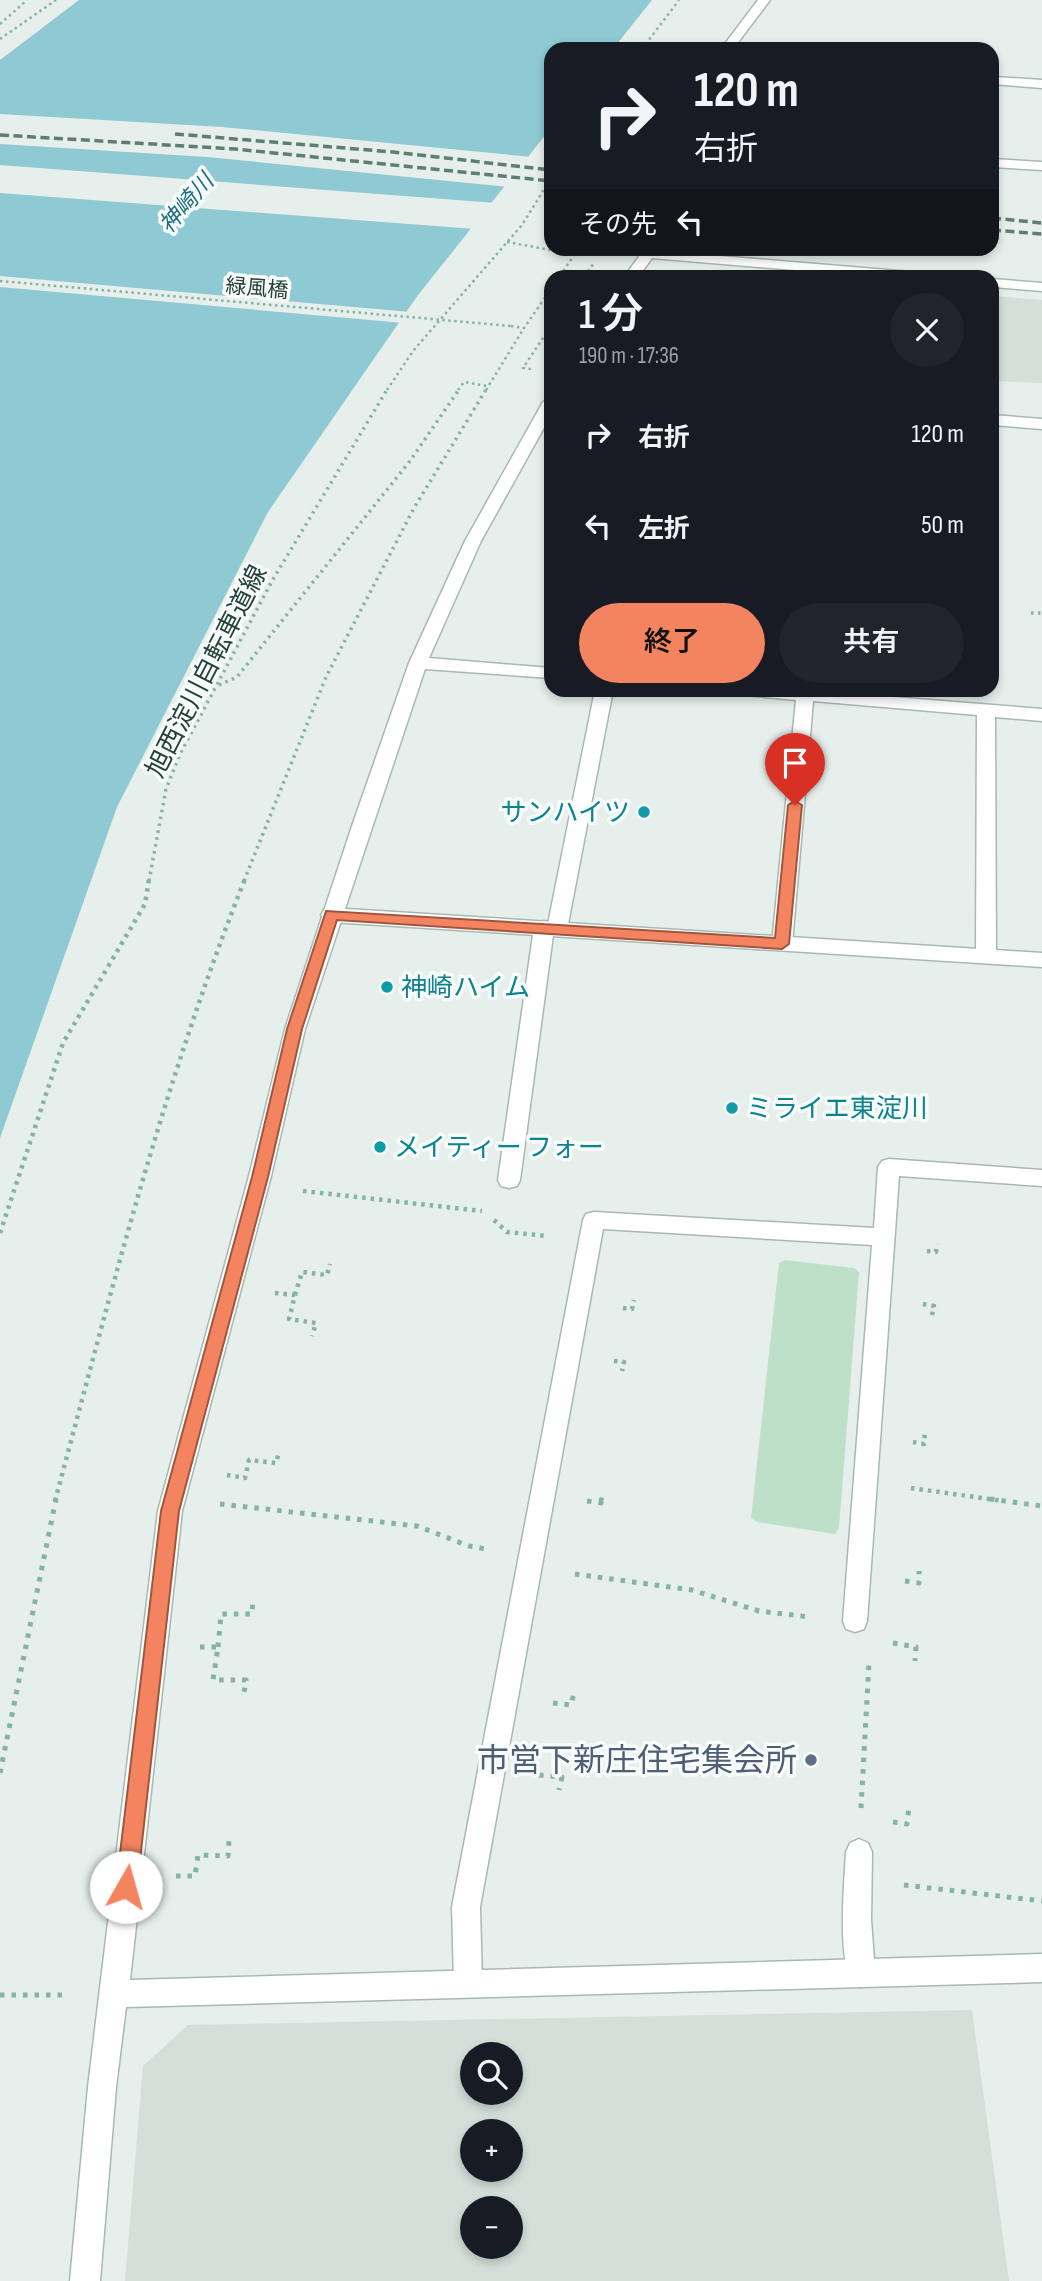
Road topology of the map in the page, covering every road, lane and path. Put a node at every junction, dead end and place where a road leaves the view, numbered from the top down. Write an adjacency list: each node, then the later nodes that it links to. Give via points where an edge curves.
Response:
1 (27, 0): 5 (path)
2 (56, 0): 6 (path)
3 (679, 0): 7 (path)
4 (764, 0): 8 (street)
5 (0, 24)
6 (0, 39)
7 (647, 42)
8 (732, 42)
9 (999, 81): 10 (street)
10 (1042, 84)
11 (999, 163): 12 (street)
12 (1042, 166)
13 (544, 189): 14 (path, 旭西淀川自転車道線)
14 (507, 242): 15 (path); 33 (path, 旭西淀川自転車道線, via 413,351 373,409)
15 (544, 249)
16 (672, 256): 17 (street)
17 (840, 270)
18 (0, 281): 22 (path, 緑風橋, bridge)
19 (999, 284): 20 (street)
20 (1042, 287)
21 (544, 299): 22 (path)
22 (524, 328): 25 (path)
23 (544, 336): 24 (path, via 523,368)
24 (541, 371)
25 (487, 386): 33 (path, via 464,382 410,461 237,677); 71 (path, via 414,508 326,677 184,1044 50,1520)
26 (544, 414): 31 (street, via 472,541)
27 (999, 421): 28 (street)
28 (1042, 424)
29 (1031, 612): 30 (path)
30 (1042, 614)
31 (418, 663): 32 (street); 39 (street)
32 (544, 672)
33 (217, 685): 47 (path, 旭西淀川自転車道線, via 166,789 145,904 63,1043)
34 (602, 697): 40 (street)
35 (805, 697): 41 (street)
36 (828, 697): 37 (street)
37 (986, 711): 38 (street); 42 (street)
38 (1042, 715)
39 (331, 915): 40 (street); 79 (street, via 295,1029 170,1511)
40 (550, 929): 41 (street); 45 (street)
41 (782, 944): 42 (street)
42 (986, 957): 43 (street)
43 (1042, 960)
44 (1042, 1178): 48 (street, via 889,1167)
45 (509, 1180)
46 (292, 1189): 49 (path, via 485,1212 507,1232)
47 (0, 1233)
48 (885, 1237): 49 (street, via 594,1220); 57 (street)
49 (590, 1240): 63 (street)
50 (330, 1264): 52 (path, via 327,1275 302,1272)
51 (267, 1293): 52 (path)
52 (295, 1295): 53 (path, via 289,1319 316,1323)
53 (312, 1336)
54 (279, 1452): 56 (path, via 276,1463 249,1460 245,1478)
55 (226, 1462): 56 (path)
56 (222, 1475): 58 (path)
57 (865, 1482): 61 (path); 65 (street)
58 (220, 1484)
59 (218, 1494): 60 (path)
60 (215, 1504): 62 (path); 63 (path, via 417,1526)
61 (1042, 1506)
62 (213, 1514)
63 (531, 1562): 65 (path, via 692,1590 759,1611); 78 (street, via 466,1907)
64 (253, 1598): 68 (path, via 252,1614 221,1614)
65 (855, 1621): 73 (path, via 870,1654)
66 (198, 1633): 67 (path)
67 (197, 1647): 68 (path); 69 (path)
68 (218, 1647): 70 (path, via 213,1680 246,1680)
69 (195, 1660)
70 (244, 1693)
71 (0, 1773)
72 (229, 1840): 74 (path, via 228,1856 198,1855 195,1877)
73 (858, 1866): 75 (path); 77 (street, via 856,1920)
74 (168, 1876)
75 (1042, 1901)
76 (1042, 1968): 77 (street)
77 (861, 1973): 78 (street)
78 (468, 1982): 79 (street)
79 (114, 1994): 82 (street)
80 (0, 1995): 81 (path)
81 (62, 1995)
82 (85, 2281)

